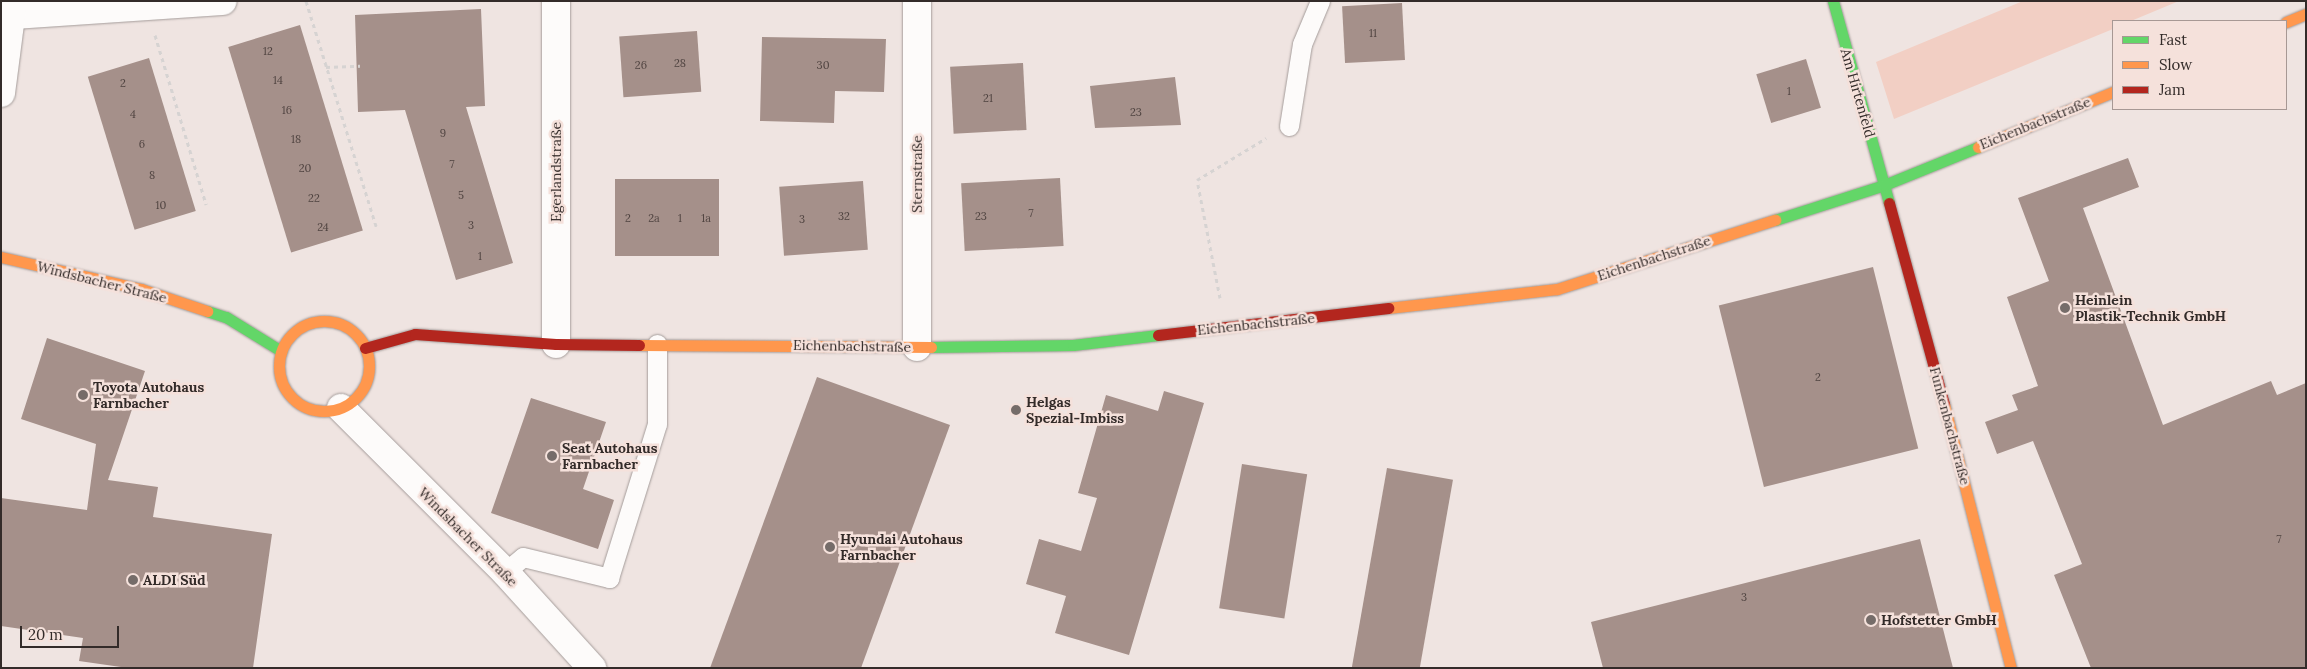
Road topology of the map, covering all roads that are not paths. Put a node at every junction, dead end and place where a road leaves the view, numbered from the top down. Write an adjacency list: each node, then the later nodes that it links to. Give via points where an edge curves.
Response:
1 (223, 1): 6 (street)
2 (556, 1): 14 (street, Egerlandstraße)
3 (917, 1): 16 (street, Sternstraße)
4 (1320, 1): 11 (lane, via 1302,44)
5 (1833, 1): 12 (street, Am Hirtenfeld)
6 (13, 8): 10 (street)
7 (2306, 14): 8 (street)
8 (2287, 22)
9 (2112, 92): 12 (street, Eichenbachstraße)
10 (1, 93)
11 (1289, 126)
12 (1884, 185): 16 (street, Eichenbachstraße, via 1557,289 1072,345); 22 (street, Funkenbachstraße, via 1962,469)
13 (1, 257): 18 (street, Windsbacher Straße, via 141,289 226,317)
14 (556, 344): 15 (street, Eichenbachstraße); 17 (street, Eichenbachstraße, via 415,334)
15 (657, 344): 16 (street, Eichenbachstraße); 20 (lane, via 657,424 609,578 523,557)
16 (917, 347)
17 (365, 348): 18 (street, via 344,327 330,322 315,322 300,328); 19 (street, via 368,377 353,401)
18 (281, 351): 19 (street, via 278,365 281,380 298,404 326,411)
19 (341, 408): 20 (street, Windsbacher Straße)
20 (505, 572): 21 (street, Windsbacher Straße)
21 (592, 668)
22 (2011, 668)

